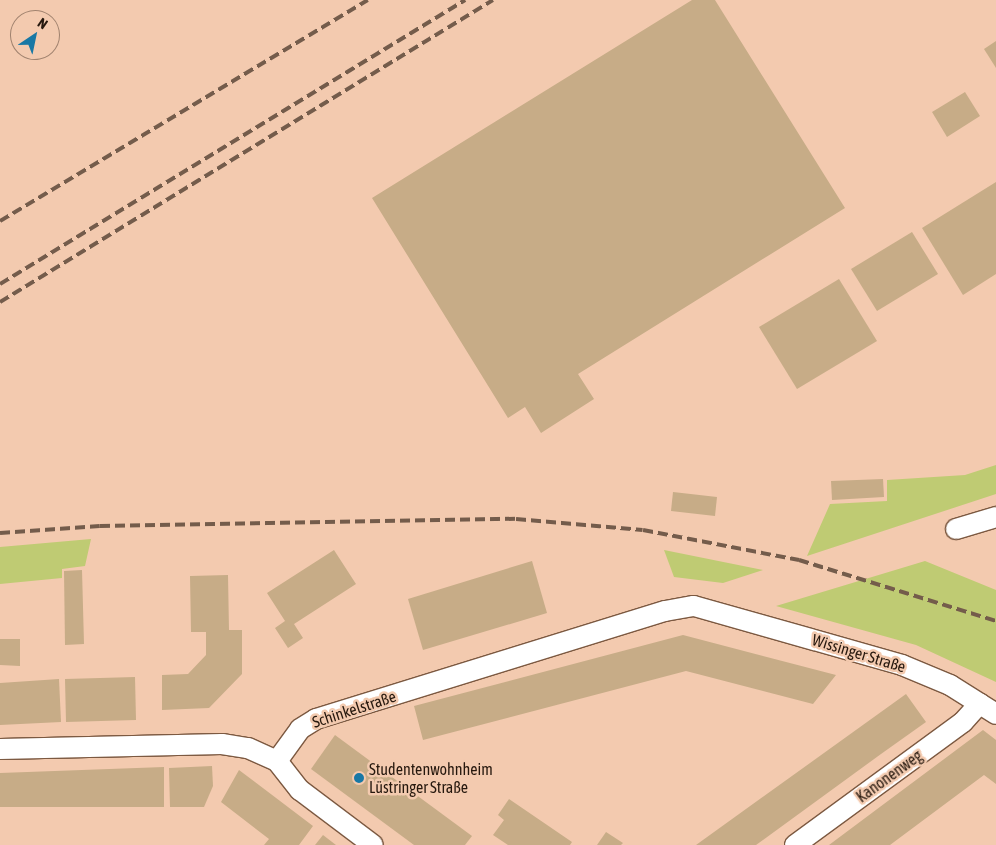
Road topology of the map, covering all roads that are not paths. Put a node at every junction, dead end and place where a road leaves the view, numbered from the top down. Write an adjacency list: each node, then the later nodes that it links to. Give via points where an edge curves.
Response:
1 (996, 517): 2 (street)
2 (956, 529)
3 (716, 609): 4 (street, Wissinger Straße, via 902,665); 6 (street, Schinkelstraße, via 665,611 316,719 300,729)
4 (988, 708): 8 (street, Kanonenweg, via 962,722)
5 (0, 749): 6 (street, via 222,744 248,748)
6 (277, 761): 7 (street, via 300,790)
7 (373, 845)
8 (795, 845)

